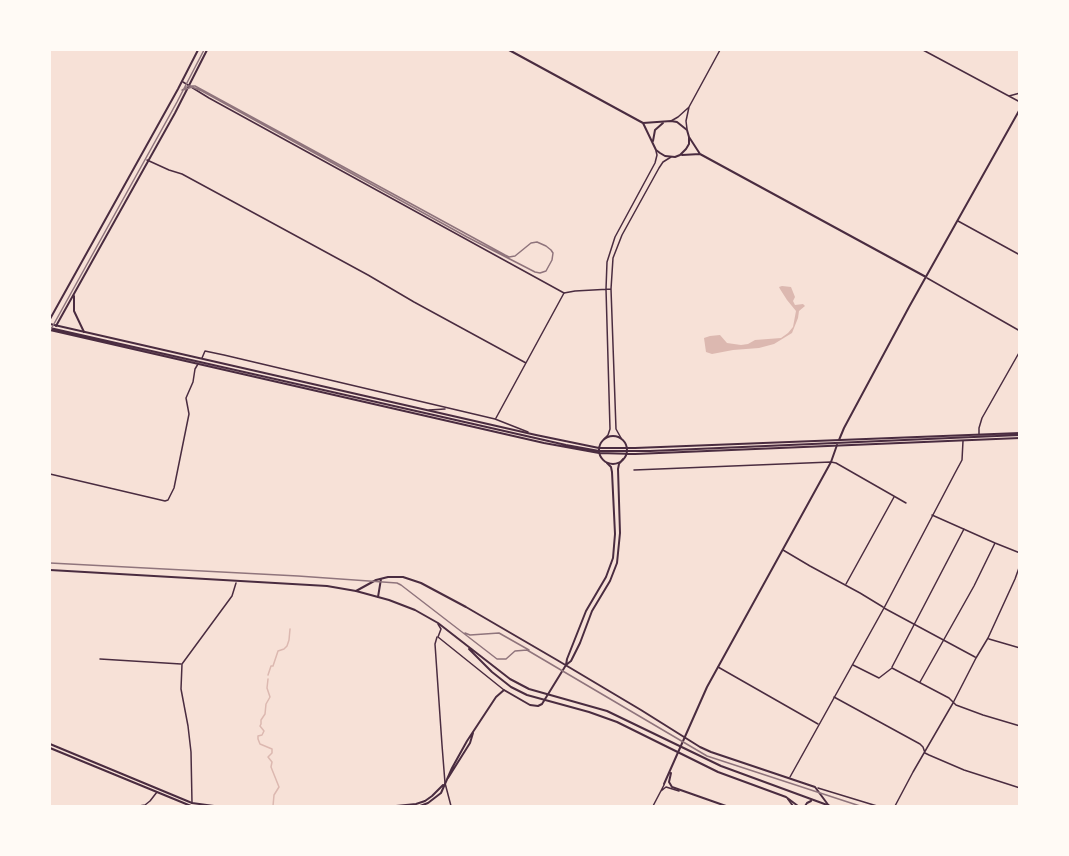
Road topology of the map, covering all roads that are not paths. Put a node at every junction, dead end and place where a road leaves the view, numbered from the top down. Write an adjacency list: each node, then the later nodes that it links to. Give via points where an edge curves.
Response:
1 (198, 50): 6 (main road)
2 (207, 50): 7 (main road)
3 (509, 50): 15 (main road)
4 (720, 50): 11 (street)
5 (923, 50): 9 (street)
6 (182, 82): 7 (street); 33 (main road)
7 (189, 87): 23 (main road); 30 (street)
8 (1020, 93): 9 (street)
9 (1008, 96): 10 (street)
10 (1020, 102)
11 (689, 107): 13 (street); 16 (street)
12 (1020, 109): 24 (main road)
13 (671, 121): 14 (main road); 16 (main road)
14 (665, 122): 15 (main road); 18 (main road, via 655,130)
15 (643, 123): 18 (main road)
16 (687, 130): 17 (main road)
17 (689, 137): 20 (main road); 21 (main road, via 689,144)
18 (653, 141): 19 (main road)
19 (656, 150): 22 (main road); 27 (street, via 655,163 615,237 606,268)
20 (700, 154): 21 (main road); 26 (main road)
21 (680, 155): 22 (main road)
22 (671, 157): 28 (street, via 660,166 620,241 613,258)
23 (147, 160): 29 (main road); 42 (street, via 182,174)
24 (957, 220): 25 (street); 26 (main road)
25 (1020, 255)
26 (926, 277): 37 (street); 54 (main road)
27 (606, 289): 28 (street); 30 (street); 31 (street)
28 (610, 289): 32 (street)
29 (74, 293): 36 (main road); 38 (main road, via 74,311)
30 (564, 293): 42 (street)
31 (606, 312): 32 (street); 34 (street)
32 (612, 312): 35 (street)
33 (50, 319)
34 (607, 321): 35 (street); 51 (street, via 610,429)
35 (612, 321): 50 (street, via 616,429)
36 (52, 328): 38 (main road); 39 (main road); 41 (main road)
37 (1020, 331)
38 (85, 334): 41 (main road)
39 (50, 337)
40 (1020, 351): 47 (street, via 982,418)
41 (200, 361): 43 (street, via 205,351); 44 (main road); 45 (main road); 55 (main road, via 544,443); 61 (street, via 186,398 189,414 168,500)
42 (526, 363): 46 (street)
43 (449, 408): 44 (street); 46 (street)
44 (426, 410): 45 (street); 48 (main road)
45 (417, 411): 53 (main road)
46 (495, 419): 48 (street)
47 (979, 434): 49 (main road); 54 (main road)
48 (536, 435): 53 (street); 55 (main road)
49 (1020, 435): 52 (main road)
50 (621, 438): 51 (main road, via 614,435); 56 (main road)
51 (604, 439): 55 (main road)
52 (964, 439): 54 (main road); 64 (street, via 962,460)
53 (545, 440): 55 (main road)
54 (838, 443): 56 (main road); 56 (main road); 58 (main road)
55 (599, 451): 56 (main road); 59 (main road)
56 (627, 451): 57 (main road)
57 (623, 459): 59 (main road); 88 (main road, via 618,469 617,562 575,654)
58 (831, 462): 60 (street); 62 (street); 67 (main road)
59 (607, 463): 88 (main road, via 612,472 613,558 586,611)
60 (634, 470)
61 (50, 474)
62 (894, 497): 63 (street); 73 (street)
63 (906, 503)
64 (932, 514): 65 (street); 76 (street)
65 (964, 529): 66 (street); 78 (street)
66 (995, 543): 68 (street); 81 (street)
67 (783, 550): 73 (street); 89 (main road)
68 (1020, 553)
69 (1020, 564): 80 (street)
70 (50, 570): 72 (main road)
71 (381, 579): 74 (main road); 75 (main road); 88 (main road, via 413,579)
72 (236, 582): 74 (main road); 86 (street, via 232,596)
73 (846, 585): 76 (street)
74 (356, 591): 75 (main road)
75 (378, 597): 77 (main road)
76 (884, 608): 78 (street); 87 (street)
77 (438, 623): 79 (street); 82 (main road)
78 (916, 624): 81 (street); 90 (street)
79 (438, 637): 92 (street); 103 (street, via 435,644)
80 (988, 638): 83 (street); 84 (street)
81 (944, 640): 84 (street); 91 (street)
82 (465, 645): 111 (main road, via 492,672 527,696 617,722 718,772); 112 (main road, via 529,689 607,711 721,766)
83 (1020, 648)
84 (976, 658): 94 (street)
85 (100, 659): 86 (street)
86 (182, 664): 113 (street, via 181,688 191,752)
87 (852, 664): 90 (street, via 879,678); 93 (street)
88 (566, 665): 92 (main road, via 538,706); 97 (main road)
89 (718, 667): 95 (street); 97 (main road)
90 (892, 668): 91 (street)
91 (919, 682): 94 (street)
92 (504, 690): 103 (main road, via 493,700)
93 (834, 697): 95 (street); 100 (street, via 920,744)
94 (953, 703): 96 (street); 100 (street)
95 (819, 724): 102 (street)
96 (1020, 726)
97 (685, 738): 101 (main road); 102 (main road, via 711,752)
98 (50, 744): 107 (main road)
99 (50, 748): 109 (main road)
100 (925, 753): 106 (street); 126 (street)
101 (672, 767): 104 (main road); 110 (main road, via 670,785)
102 (789, 778): 105 (main road)
103 (445, 783): 117 (main road, via 425,801); 118 (main road, via 438,796); 119 (street)
104 (664, 784): 108 (street)
105 (815, 787): 114 (main road); 125 (street)
106 (1020, 788)
107 (158, 789): 109 (street); 113 (main road)
108 (661, 791): 110 (street, via 666,787); 120 (street)
109 (156, 793): 113 (main road); 115 (street)
110 (687, 793): 121 (main road)
111 (786, 797): 122 (main road); 123 (main road)
112 (814, 801): 114 (main road); 124 (main road)
113 (191, 805): 116 (main road)
114 (830, 806)
115 (139, 807)
116 (214, 807)
117 (396, 807)
118 (420, 807)
119 (451, 807)
120 (653, 807)
121 (726, 807)
122 (793, 807)
123 (798, 807)
124 (805, 807)
125 (877, 807)
126 (895, 807)

